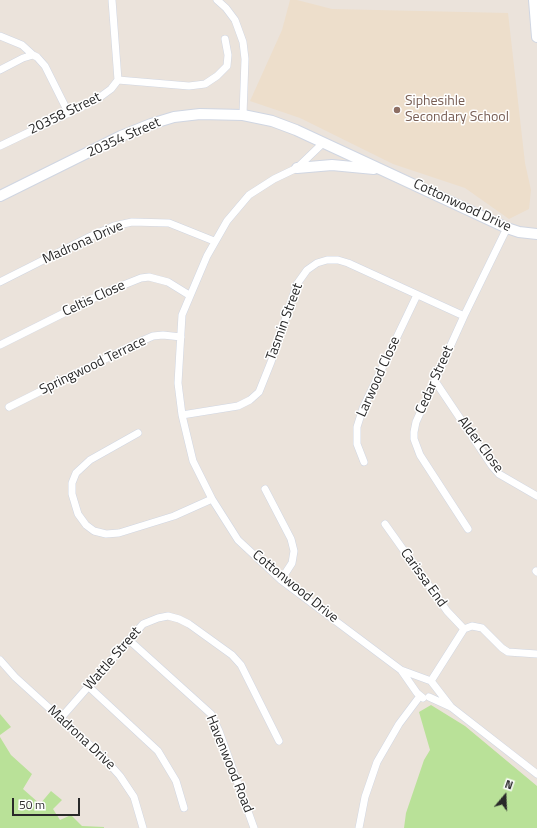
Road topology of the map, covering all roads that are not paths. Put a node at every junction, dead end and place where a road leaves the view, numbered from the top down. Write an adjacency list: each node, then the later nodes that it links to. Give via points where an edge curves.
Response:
1 (112, 0): 9 (street)
2 (217, 0): 11 (street, via 235,20 243,42)
3 (534, 0): 4 (street)
4 (537, 33)
5 (0, 36): 7 (street, via 22,45)
6 (225, 39): 9 (street, via 228,64 217,76 198,86)
7 (33, 56): 8 (street, via 23,58); 10 (street, via 41,61)
8 (0, 70)
9 (118, 80): 10 (street, 20358 Street, via 104,95)
10 (68, 112): 13 (street, 20358 Street)
11 (243, 115): 12 (street, 20354 Street, via 284,126); 16 (street, 20354 Street, via 200,114 174,117 151,124 121,136)
12 (323, 143): 14 (street, Cottonwood Drive); 15 (street, 20354 Street)
13 (0, 146)
14 (297, 168): 15 (street, via 332,164); 19 (street, Cottonwood Drive, via 250,195 227,221)
15 (390, 173): 17 (street, Cottonwood Drive)
16 (0, 196)
17 (507, 228): 18 (street, Cottonwood Drive); 23 (street, Cedar Street)
18 (537, 234)
19 (214, 241): 20 (street, Madrona Drive, via 169,223 132,222 114,226 87,238); 21 (street, Cottonwood Drive)
20 (0, 282)
21 (189, 295): 24 (street, Cottonwood Drive, via 182,315); 25 (street, Celtis Close, via 168,282 141,278 106,292)
22 (417, 295): 23 (street, Tasmin Street); 28 (street, Tasmin Street, via 348,263 338,260 317,263 307,270 297,284 271,362 258,392 238,406); 30 (street, Larwood Close, via 363,408 357,427 357,444)
23 (464, 316): 26 (street, Cedar Street)
24 (180, 337): 27 (street, Springwood Terrace, via 153,336); 28 (street, Cottonwood Drive, via 178,383)
25 (0, 345)
26 (434, 380): 32 (street, Alder Close, via 499,474); 35 (street, Cedar Street, via 416,422 414,439 420,455)
27 (9, 407)
28 (182, 415): 33 (street, Cottonwood Drive, via 193,461)
29 (138, 433): 33 (street, via 90,460 76,473 72,483 72,494 78,514 86,525 94,531 106,534 119,533 174,516)
30 (364, 462)
31 (265, 489): 36 (street, via 291,539 294,551 292,563)
32 (537, 496)
33 (212, 499): 36 (street, Cottonwood Drive, via 238,540)
34 (385, 524): 37 (street, Carissa End, via 447,611)
35 (468, 529)
36 (281, 580): 41 (street, Cottonwood Drive)
37 (464, 629): 39 (street, via 472,626 482,628 508,652); 42 (street)
38 (129, 640): 43 (street, Wattle Street); 48 (street, Wattle Street, via 143,624 158,618 168,616 189,624 232,655 241,665); 52 (street, Havenwood Road, via 211,714)
39 (537, 654)
40 (0, 660): 47 (street, Madrona Drive)
41 (401, 670): 42 (street, Cottonwood Drive); 44 (street, Cottonwood Drive)
42 (430, 682): 44 (street, via 418,683); 45 (street, via 433,694); 46 (street)
43 (89, 687): 47 (street, Wattle Street); 50 (street, via 158,751 176,781)
44 (418, 693): 45 (street); 53 (street, via 377,762 365,797)
45 (429, 697): 46 (street)
46 (450, 707): 49 (street)
47 (60, 719): 51 (street, Madrona Drive, via 103,757 120,776 134,797)
48 (279, 741)
49 (537, 774)
50 (184, 808)
51 (142, 828)
52 (254, 828)
53 (359, 828)

